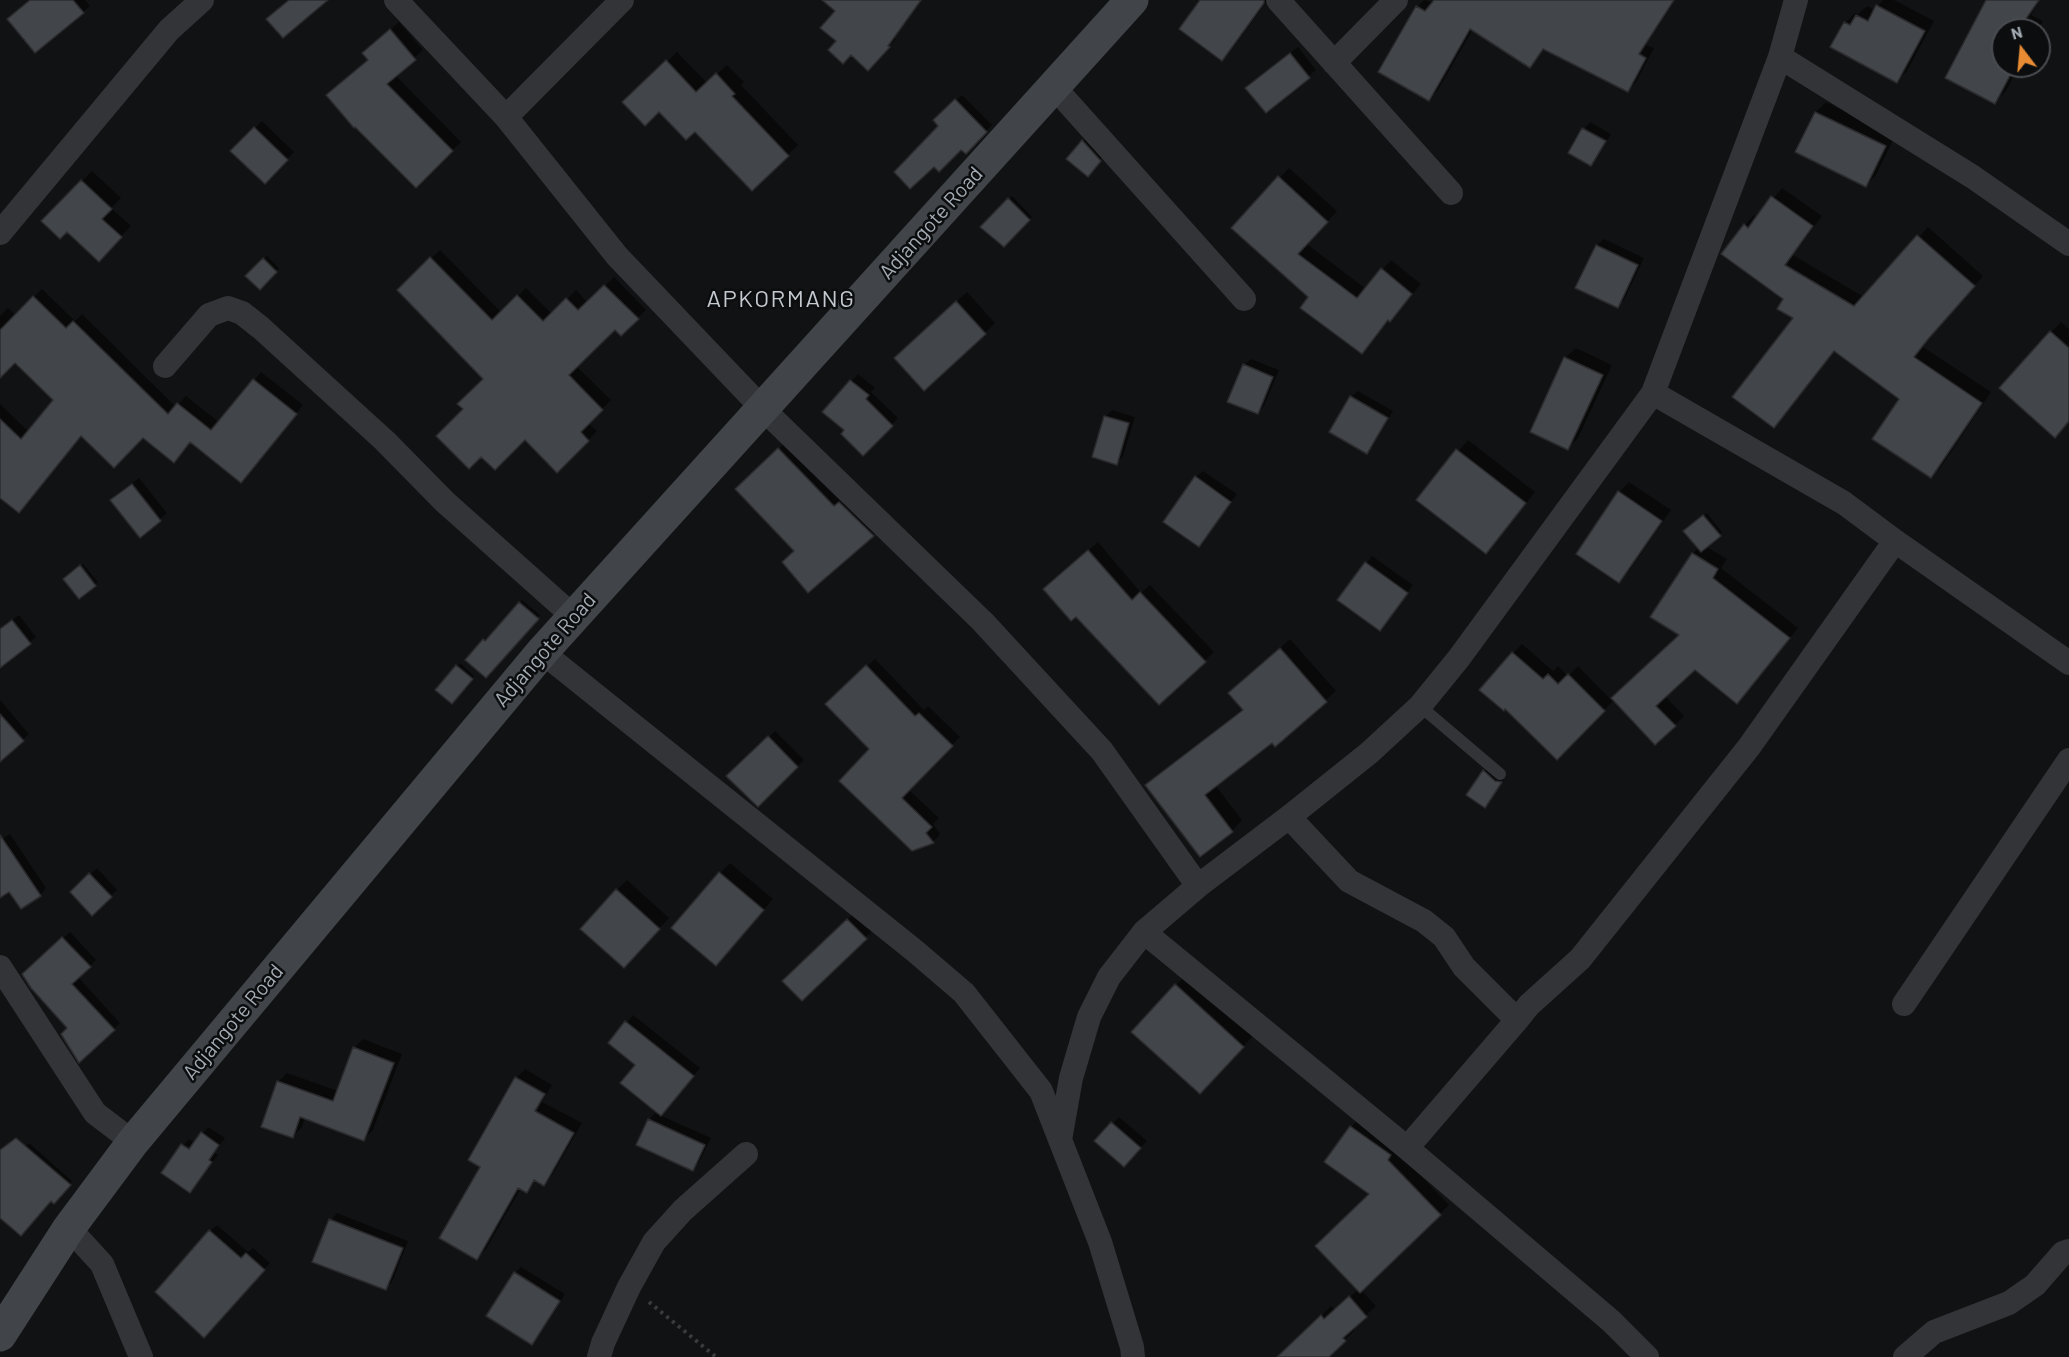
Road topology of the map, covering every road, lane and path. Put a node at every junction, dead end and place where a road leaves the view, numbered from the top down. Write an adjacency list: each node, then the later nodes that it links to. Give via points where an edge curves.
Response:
1 (202, 0): 13 (street, via 170,30)
2 (396, 0): 11 (street)
3 (622, 0): 11 (street)
4 (1132, 0): 10 (street, Adjangote Road)
5 (1278, 0): 9 (street)
6 (1396, 0): 9 (street)
7 (1796, 0): 8 (street)
8 (1780, 57): 14 (street, via 1974,177); 17 (street)
9 (1334, 63): 12 (street)
10 (1054, 87): 15 (street); 18 (street, Adjangote Road)
11 (506, 117): 18 (street, via 617,256)
12 (1451, 193)
13 (0, 233)
14 (2069, 244)
15 (1244, 299)
16 (165, 366): 20 (street, via 209,315 228,308 242,314 377,433 445,502)
17 (1653, 393): 19 (street, via 1844,503); 23 (street, via 1460,658)
18 (763, 409): 20 (street, Adjangote Road); 27 (street, via 983,622 1102,751)
19 (1894, 541): 22 (street); 31 (street, via 1749,747 1580,959)
20 (573, 616): 21 (street, Adjangote Road)
21 (542, 652): 32 (street, via 964,993 1041,1091); 33 (street, Adjangote Road)
22 (2069, 663)
23 (1420, 706): 25 (lane); 26 (street)
24 (2069, 760): 30 (street)
25 (1500, 774)
26 (1289, 817): 27 (street); 31 (street, via 1349,881 1424,921 1444,937 1464,967)
27 (1198, 886): 28 (street)
28 (1144, 932): 32 (street, via 1108,977 1089,1017 1071,1078); 34 (street)
29 (0, 967): 33 (street, via 95,1113)
30 (1904, 1004)
31 (1517, 1020): 34 (street)
32 (1060, 1140): 43 (street, via 1100,1242)
33 (133, 1142): 36 (street, Adjangote Road)
34 (1407, 1148): 44 (street, via 1611,1321)
35 (747, 1154): 38 (street, via 683,1210 654,1242)
36 (69, 1228): 39 (street, Adjangote Road); 40 (street, via 102,1264)
37 (2069, 1251): 45 (street, via 2035,1285 2009,1303 1934,1332)
38 (629, 1287): 41 (street); 42 (path)
39 (0, 1335)
40 (141, 1357)
41 (599, 1357)
42 (716, 1357)
43 (1133, 1357)
44 (1647, 1357)
45 (1905, 1357)

